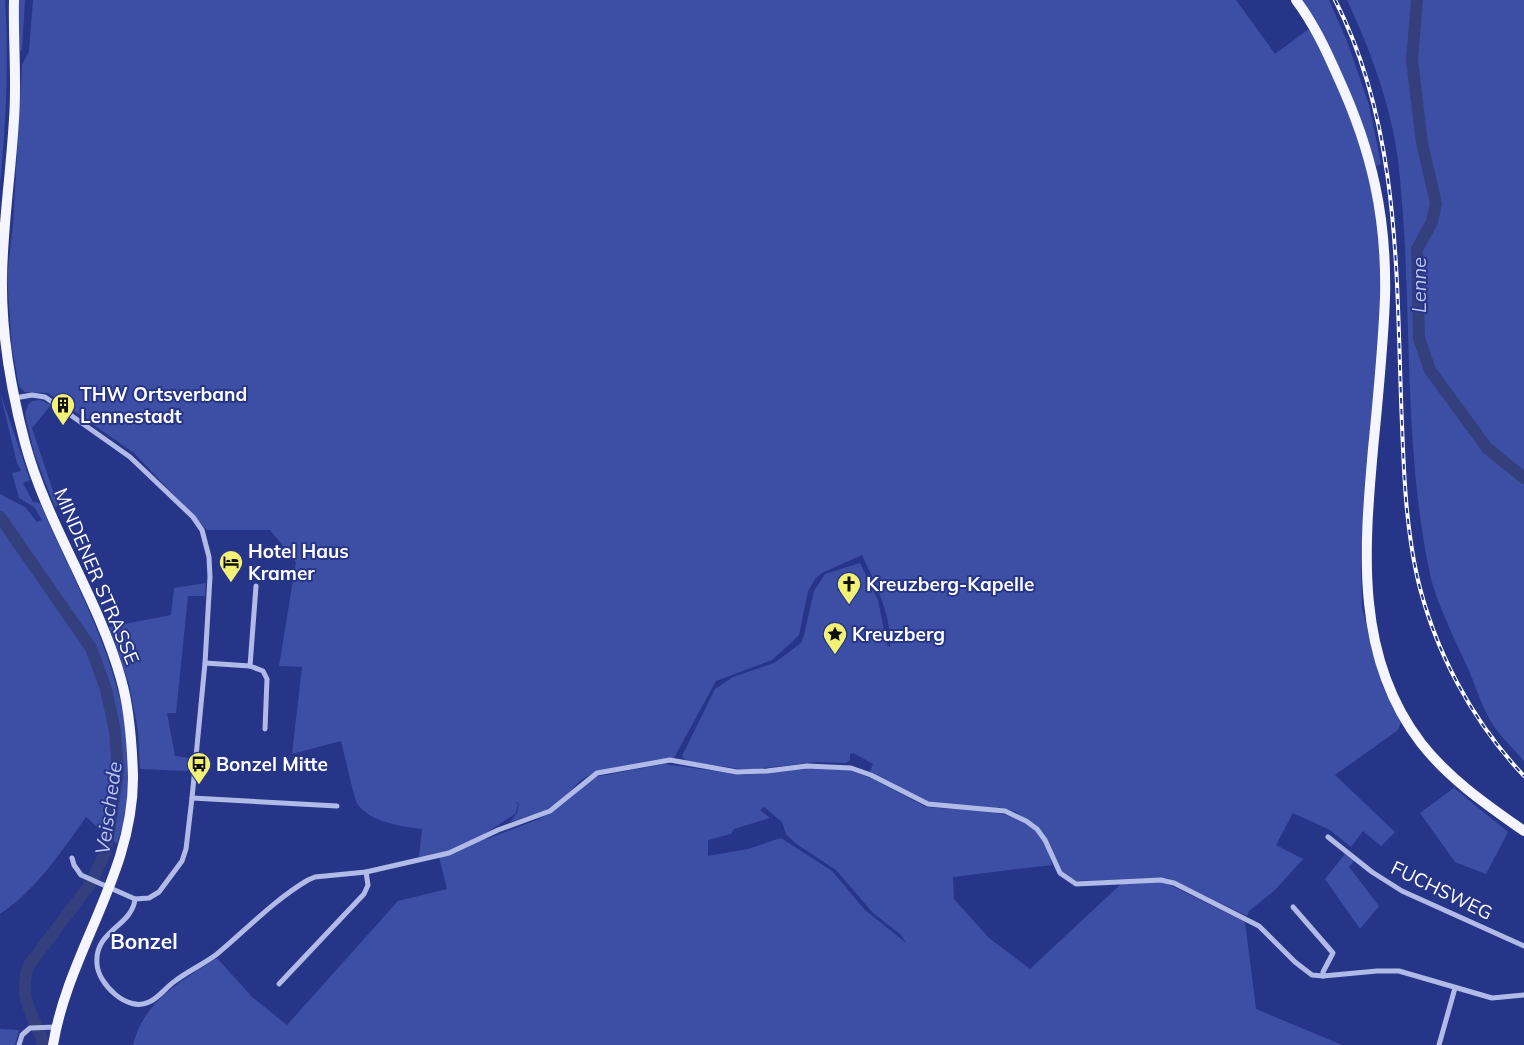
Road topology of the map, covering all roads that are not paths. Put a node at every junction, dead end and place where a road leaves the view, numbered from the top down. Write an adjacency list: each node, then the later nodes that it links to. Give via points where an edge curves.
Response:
1 (14, 0): 3 (main road, MINDENER STRASSE, via 15,100 2,279)
2 (1296, 0): 10 (main road, via 1312,23 1361,130 1374,174 1383,229 1386,279 1384,332 1366,536 1369,614 1378,660 1397,706 1421,742 1460,784)
3 (15, 398): 5 (street, via 45,397 60,406 130,457 193,517 202,530 209,557); 14 (main road, MINDENER STRASSE, via 35,474 111,648 128,714 132,796)
4 (256, 586): 6 (street)
5 (205, 663): 6 (street); 8 (street)
6 (250, 666): 7 (street, via 263,671 267,679)
7 (265, 729)
8 (192, 798): 9 (street); 15 (street, via 186,849 176,872 150,898)
9 (337, 806)
10 (1524, 831)
11 (1328, 837): 17 (street, FUCHSWEG, via 1402,891)
12 (72, 858): 14 (street, via 76,870 88,880)
13 (366, 872): 15 (street, via 315,877 301,884 215,955 175,980 149,1003 141,1004 115,994 104,982 97,965 102,943 129,916); 18 (street, via 449,853 550,811 586,779 603,771 662,760 737,772 836,766 871,774 928,804 1000,810 1015,815 1042,835 1060,873 1071,882 1167,881 1254,923 1305,970 1312,975); 19 (street, via 368,885 364,894)
14 (110, 888): 15 (street); 22 (main road, MINDENER STRASSE, via 68,986)
15 (135, 899)
16 (1293, 907): 18 (street, via 1333,953)
17 (1524, 946)
18 (1323, 976): 20 (street, via 1399,971)
19 (280, 984)
20 (1455, 988): 21 (street, via 1498,999); 25 (street)
21 (1524, 995)
22 (56, 1027): 23 (street, via 33,1027 24,1031); 24 (main road, MINDENER STRASSE)
23 (18, 1045)
24 (53, 1045)
25 (1439, 1045)

